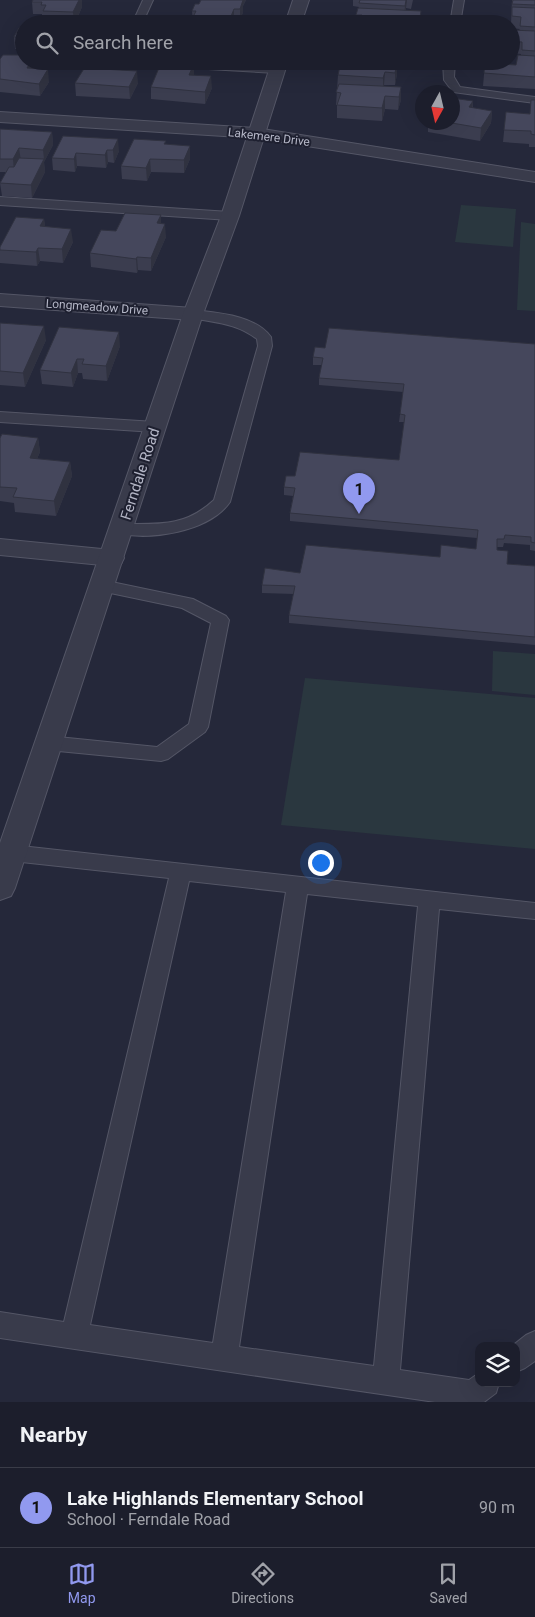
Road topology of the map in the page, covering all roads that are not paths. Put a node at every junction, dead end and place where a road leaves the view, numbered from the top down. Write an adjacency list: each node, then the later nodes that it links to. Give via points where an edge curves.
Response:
1 (148, 0): 4 (lane)
2 (301, 0): 5 (street)
3 (459, 0): 6 (lane)
4 (141, 15)
5 (296, 15)
6 (456, 15)
7 (277, 70): 11 (street, Ferndale Road)
8 (448, 70): 9 (lane, via 447,78 457,90)
9 (535, 100)
10 (0, 117): 11 (street, Lakemere Drive)
11 (256, 133): 12 (street, Lakemere Drive); 14 (street, Ferndale Road)
12 (535, 177)
13 (0, 201): 14 (lane)
14 (230, 216): 16 (street, Ferndale Road)
15 (0, 300): 16 (street, Longmeadow Drive)
16 (193, 314): 18 (street, Ferndale Road); 19 (lane, via 230,318 255,329 264,337 265,346 222,502 210,516 190,525 169,529)
17 (0, 417): 18 (lane)
18 (156, 427): 19 (street, Ferndale Road)
19 (122, 529): 21 (street, Ferndale Road)
20 (0, 547): 21 (street)
21 (112, 558): 22 (street, Ferndale Road)
22 (102, 586): 23 (street, Ferndale Road); 23 (lane, via 187,603 220,620 198,728 161,754)
23 (48, 743): 24 (street, Ferndale Road)
24 (12, 853): 25 (lane); 27 (street, Ferndale Road)
25 (181, 872): 26 (lane); 31 (lane)
26 (298, 885): 28 (lane); 34 (lane)
27 (0, 888)
28 (429, 900): 29 (lane); 35 (lane)
29 (535, 911)
30 (0, 1325): 31 (lane)
31 (74, 1336): 34 (lane)
32 (535, 1344): 33 (lane)
33 (520, 1356)
34 (224, 1357): 35 (lane)
35 (386, 1381): 36 (lane, via 473,1394)
36 (481, 1387)

